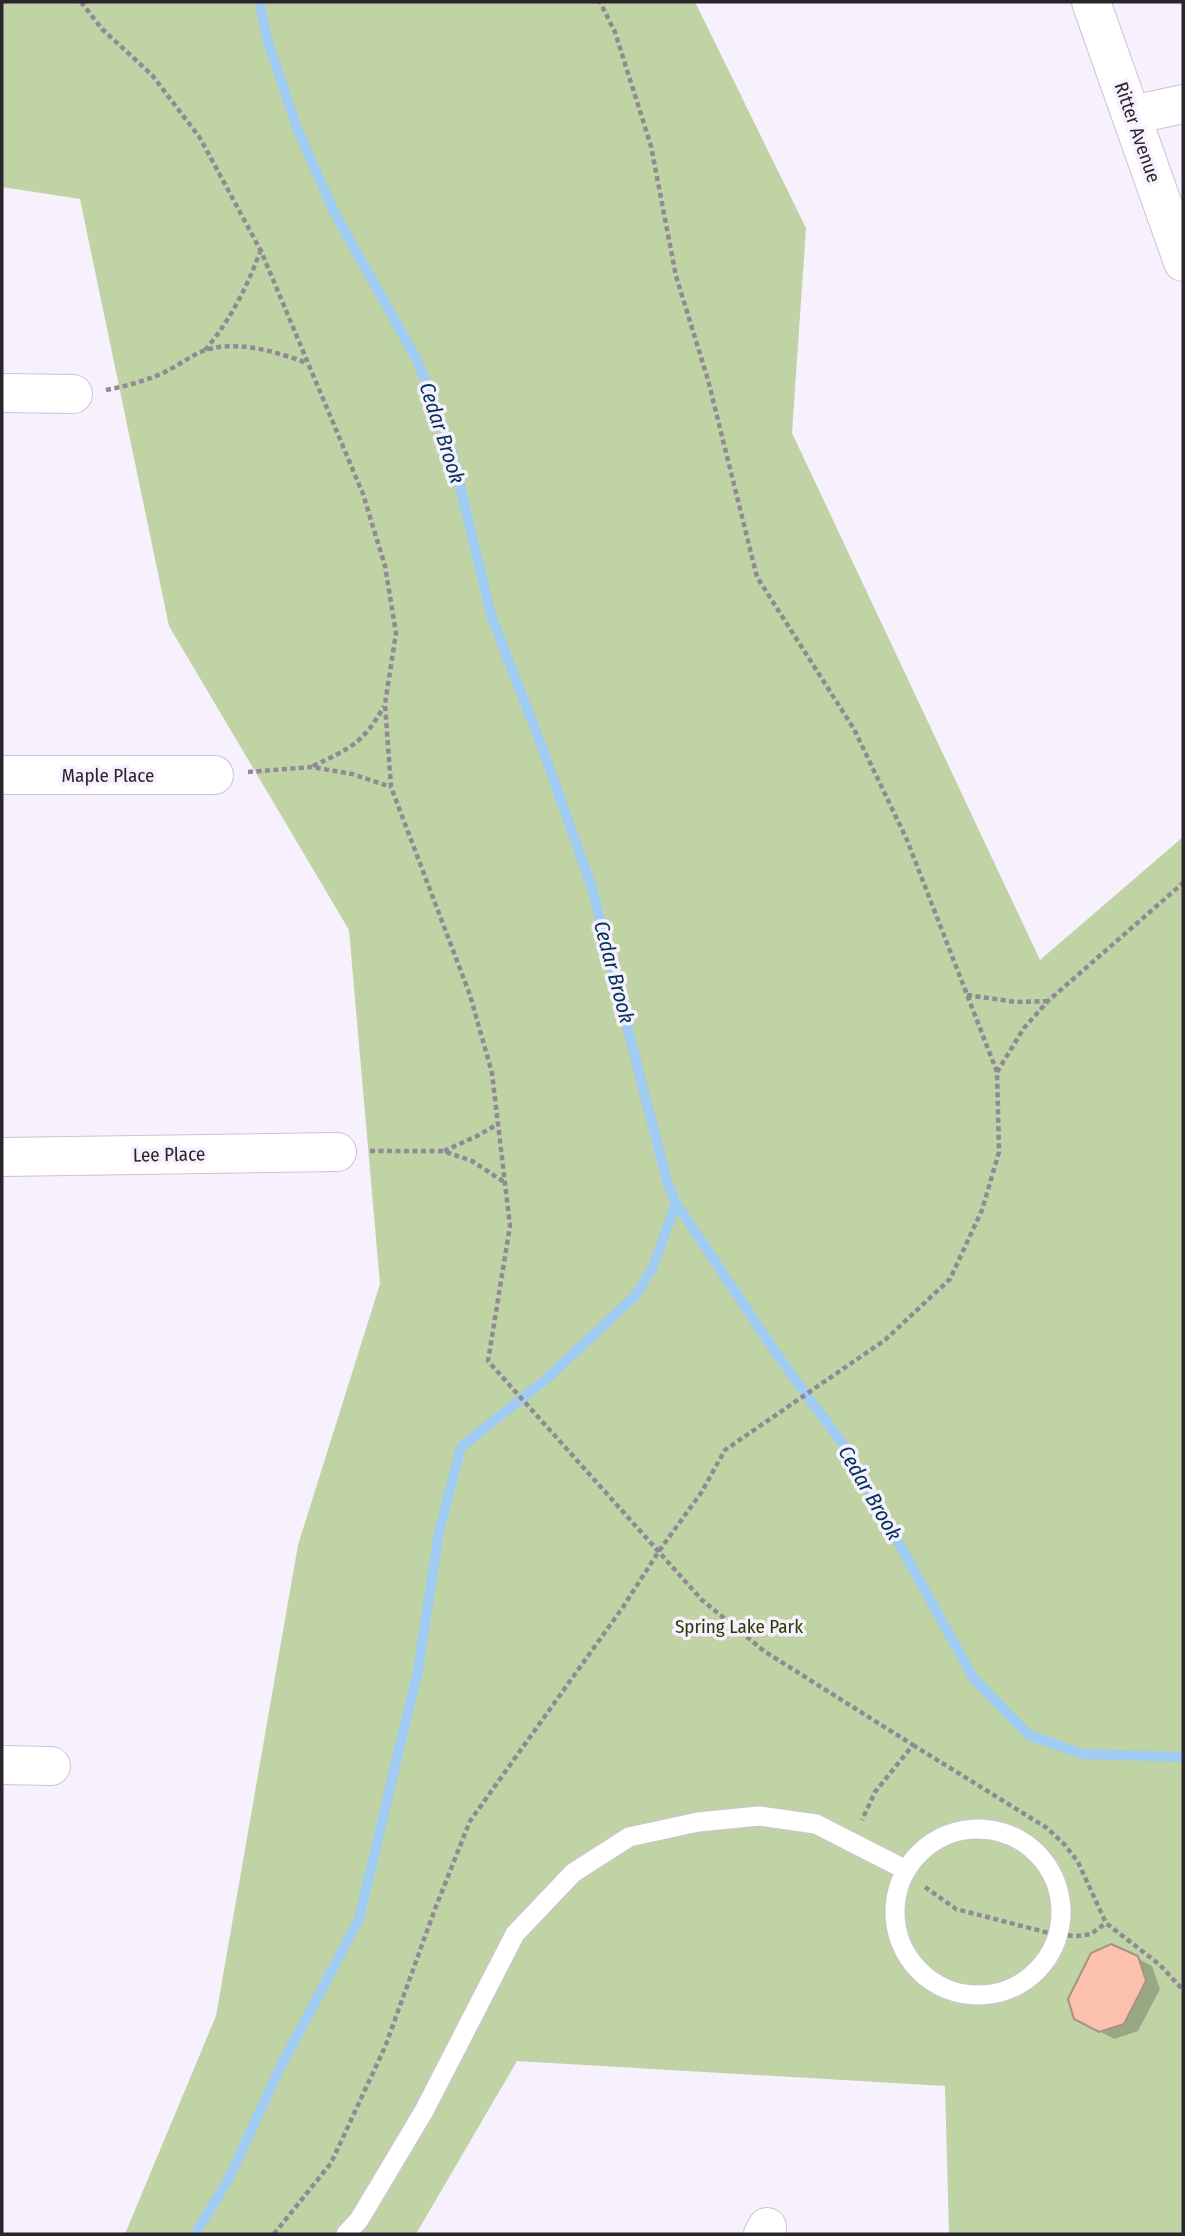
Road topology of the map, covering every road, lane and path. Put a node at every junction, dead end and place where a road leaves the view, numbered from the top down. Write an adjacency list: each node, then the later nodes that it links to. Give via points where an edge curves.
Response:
1 (81, 2): 6 (path, via 102,29 152,75 200,138)
2 (600, 2): 18 (path, via 615,32 650,146 676,276 708,380 757,577 854,729 906,840)
3 (1091, 2): 5 (street, Ritter Avenue)
4 (1183, 104): 5 (street)
5 (1132, 114): 7 (street, Ritter Avenue)
6 (261, 251): 8 (path, via 240,298); 9 (path)
7 (1183, 262)
8 (204, 351): 9 (path, via 218,347 269,349); 11 (path, via 135,384)
9 (308, 363): 12 (path, via 363,494 385,566 396,633)
10 (2, 393): 11 (street)
11 (73, 394)
12 (385, 704): 13 (path, via 372,729 352,747); 16 (path)
13 (312, 767): 15 (path); 16 (path)
14 (2, 775): 15 (street, Maple Place)
15 (214, 775)
16 (391, 787): 21 (path, via 470,995 492,1073)
17 (1183, 883): 19 (path)
18 (967, 995): 19 (path); 20 (path)
19 (1048, 1001): 20 (path, via 1024,1028)
20 (997, 1072): 26 (path, via 999,1152 982,1210 950,1279 885,1340 725,1450)
21 (498, 1124): 22 (path); 25 (path)
22 (443, 1151): 23 (path); 25 (path, via 472,1161)
23 (337, 1152): 24 (street, Lee Place)
24 (2, 1157)
25 (505, 1182): 26 (path, via 510,1226 488,1361)
26 (659, 1551): 27 (path, via 702,1600 764,1651); 35 (path, via 470,1821 385,2046 331,2162)
27 (913, 1745): 30 (path, via 875,1792); 32 (path, via 1047,1828 1078,1862)
28 (2, 1765): 29 (street)
29 (51, 1766)
30 (851, 1842): 31 (lane); 36 (lane, via 816,1824 759,1816 698,1822 629,1837 572,1873 515,1934 424,2111)
31 (906, 1870): 33 (path, via 956,1909); 33 (lane, via 922,1850 954,1832 986,1829 1016,1837 1040,1856 1056,1883 1062,1914); 33 (lane, via 894,1915 903,1951 923,1976 950,1992 981,1996 1012,1989 1038,1971)
32 (1106, 1923): 33 (path, via 1091,1934); 34 (path, via 1160,1965)
33 (1057, 1935)
34 (1183, 1990)
35 (274, 2234)
36 (346, 2234)

